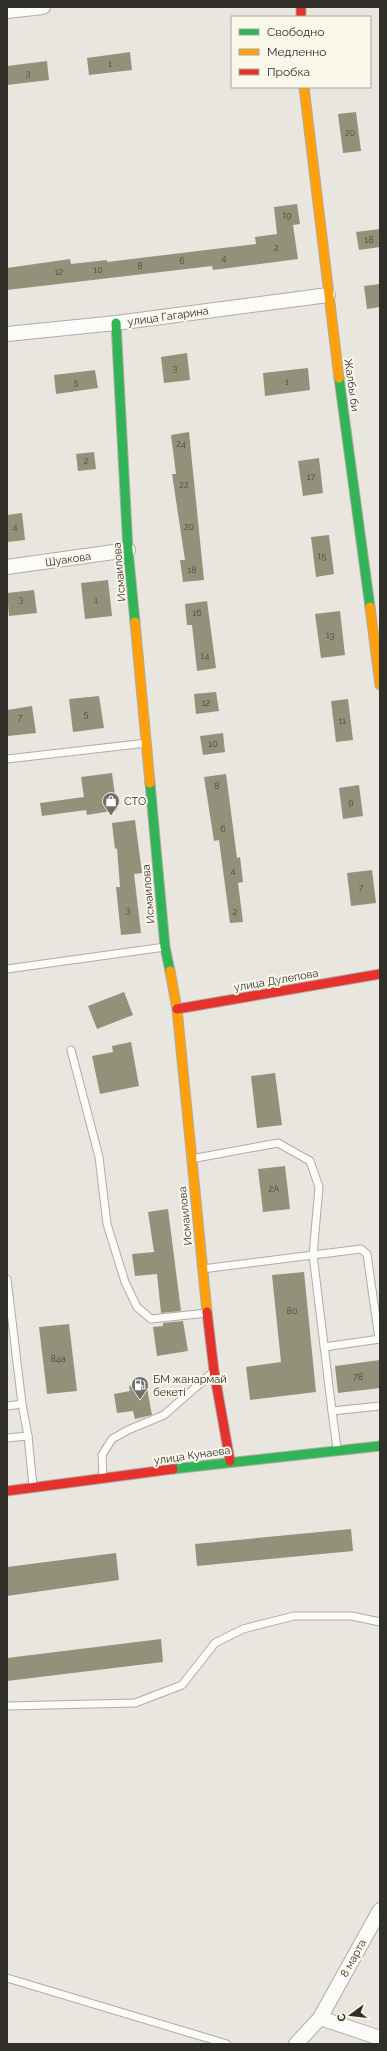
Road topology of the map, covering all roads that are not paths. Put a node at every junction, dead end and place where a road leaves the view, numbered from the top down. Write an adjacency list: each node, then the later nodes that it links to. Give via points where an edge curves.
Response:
1 (43, 7): 2 (street)
2 (7, 11)
3 (304, 88): 4 (street, Жалбы би)
4 (328, 295): 5 (street, улица Гагарина); 9 (street, Жалбы би)
5 (116, 323): 6 (street, улица Гагарина); 7 (street, Исмаилова)
6 (7, 334)
7 (128, 550): 8 (street, Шуакова); 10 (street, Исмаилова)
8 (7, 567)
9 (380, 685)
10 (148, 743): 11 (lane); 12 (street, Исмаилова)
11 (7, 759)
12 (165, 947): 13 (lane); 15 (street, Исмаилова)
13 (7, 969)
14 (380, 974): 15 (street, улица Дулепова)
15 (177, 1009): 17 (street, Исмаилова)
16 (71, 1050): 21 (lane, via 99,1156 107,1224 137,1307 151,1319)
17 (191, 1159): 18 (lane, via 278,1143 310,1162 319,1187); 19 (street, Исмаилова)
18 (313, 1254): 19 (lane); 23 (lane, via 361,1249 367,1254); 24 (lane)
19 (202, 1269): 21 (street, Исмаилова)
20 (7, 1280): 22 (lane)
21 (207, 1313): 25 (street, Исмаилова)
22 (10, 1326): 26 (lane)
23 (380, 1339): 24 (lane)
24 (324, 1347): 29 (lane)
25 (214, 1371): 34 (street, Исмаилова); 35 (lane, via 164,1415 112,1439 102,1455)
26 (22, 1404): 27 (lane); 30 (lane)
27 (7, 1406)
28 (380, 1406): 29 (lane)
29 (332, 1411): 33 (lane)
30 (28, 1436): 31 (lane); 36 (lane)
31 (7, 1438)
32 (380, 1446): 33 (street, улица Кунаева)
33 (337, 1451): 34 (street, улица Кунаева)
34 (230, 1461): 35 (street, улица Кунаева)
35 (104, 1480): 36 (street, улица Кунаева)
36 (33, 1489): 37 (street, улица Кунаева)
37 (7, 1492)
38 (380, 1622): 39 (lane, via 352,1616 294,1616 243,1629 215,1642 182,1685 135,1703)
39 (7, 1706)
40 (380, 1910): 42 (street, 8 марта)
41 (7, 1978): 44 (lane)
42 (320, 2018): 43 (street); 45 (street, 8 марта)
43 (380, 2038)
44 (228, 2044)
45 (296, 2044)

